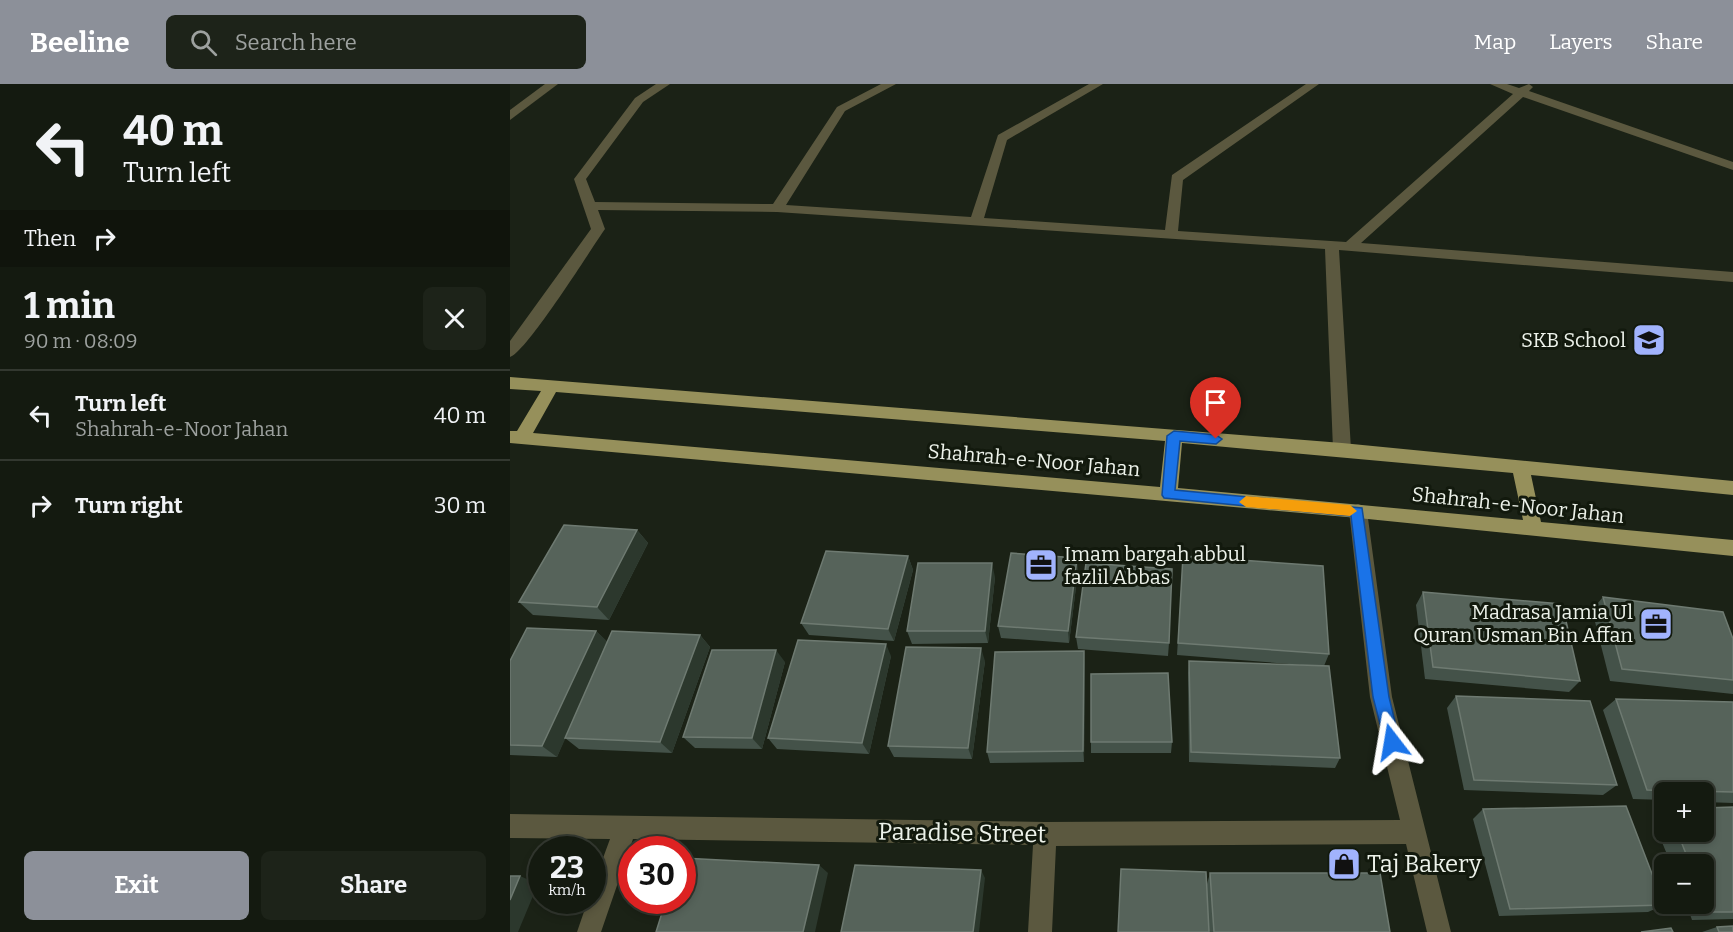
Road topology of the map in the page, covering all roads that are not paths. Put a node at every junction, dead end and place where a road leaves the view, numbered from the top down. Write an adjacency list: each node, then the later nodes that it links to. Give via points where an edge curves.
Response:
1 (552, 84): 8 (street)
2 (664, 84): 10 (street, via 639,100 580,179)
3 (890, 84): 11 (street, via 841,109)
4 (1098, 84): 12 (street, via 1002,138)
5 (1313, 84): 13 (street, via 1177,178)
6 (1496, 84): 7 (street)
7 (1525, 88): 9 (street); 15 (street)
8 (510, 116)
9 (1733, 166)
10 (590, 206): 11 (street); 17 (street, via 598,229)
11 (777, 208): 12 (street)
12 (976, 221): 13 (street)
13 (1171, 234): 14 (street)
14 (1332, 245): 15 (street); 22 (street)
15 (1350, 246): 16 (street)
16 (1733, 278)
17 (510, 352)
18 (510, 383): 19 (main road, Shahrah-e-Noor Jahan)
19 (551, 387): 20 (main road, Shahrah-e-Noor Jahan); 21 (main road)
20 (1174, 436): 22 (main road, Shahrah-e-Noor Jahan); 25 (main road)
21 (516, 437): 25 (main road, Shahrah-e-Noor Jahan)
22 (1342, 449): 23 (main road, Shahrah-e-Noor Jahan)
23 (1521, 467): 24 (main road, Shahrah-e-Noor Jahan); 27 (main road)
24 (1733, 488)
25 (1168, 495): 26 (main road, Shahrah-e-Noor Jahan)
26 (1358, 512): 27 (main road, Shahrah-e-Noor Jahan); 31 (street, via 1381,697)
27 (1534, 530): 28 (main road, Shahrah-e-Noor Jahan)
28 (1731, 551)
29 (510, 826): 30 (street, Paradise Street)
30 (624, 829): 32 (street, Paradise Street); 33 (street)
31 (1414, 832): 32 (street, Paradise Street); 35 (street)
32 (1045, 834): 34 (street)
33 (589, 932)
34 (1040, 932)
35 (1439, 932)

